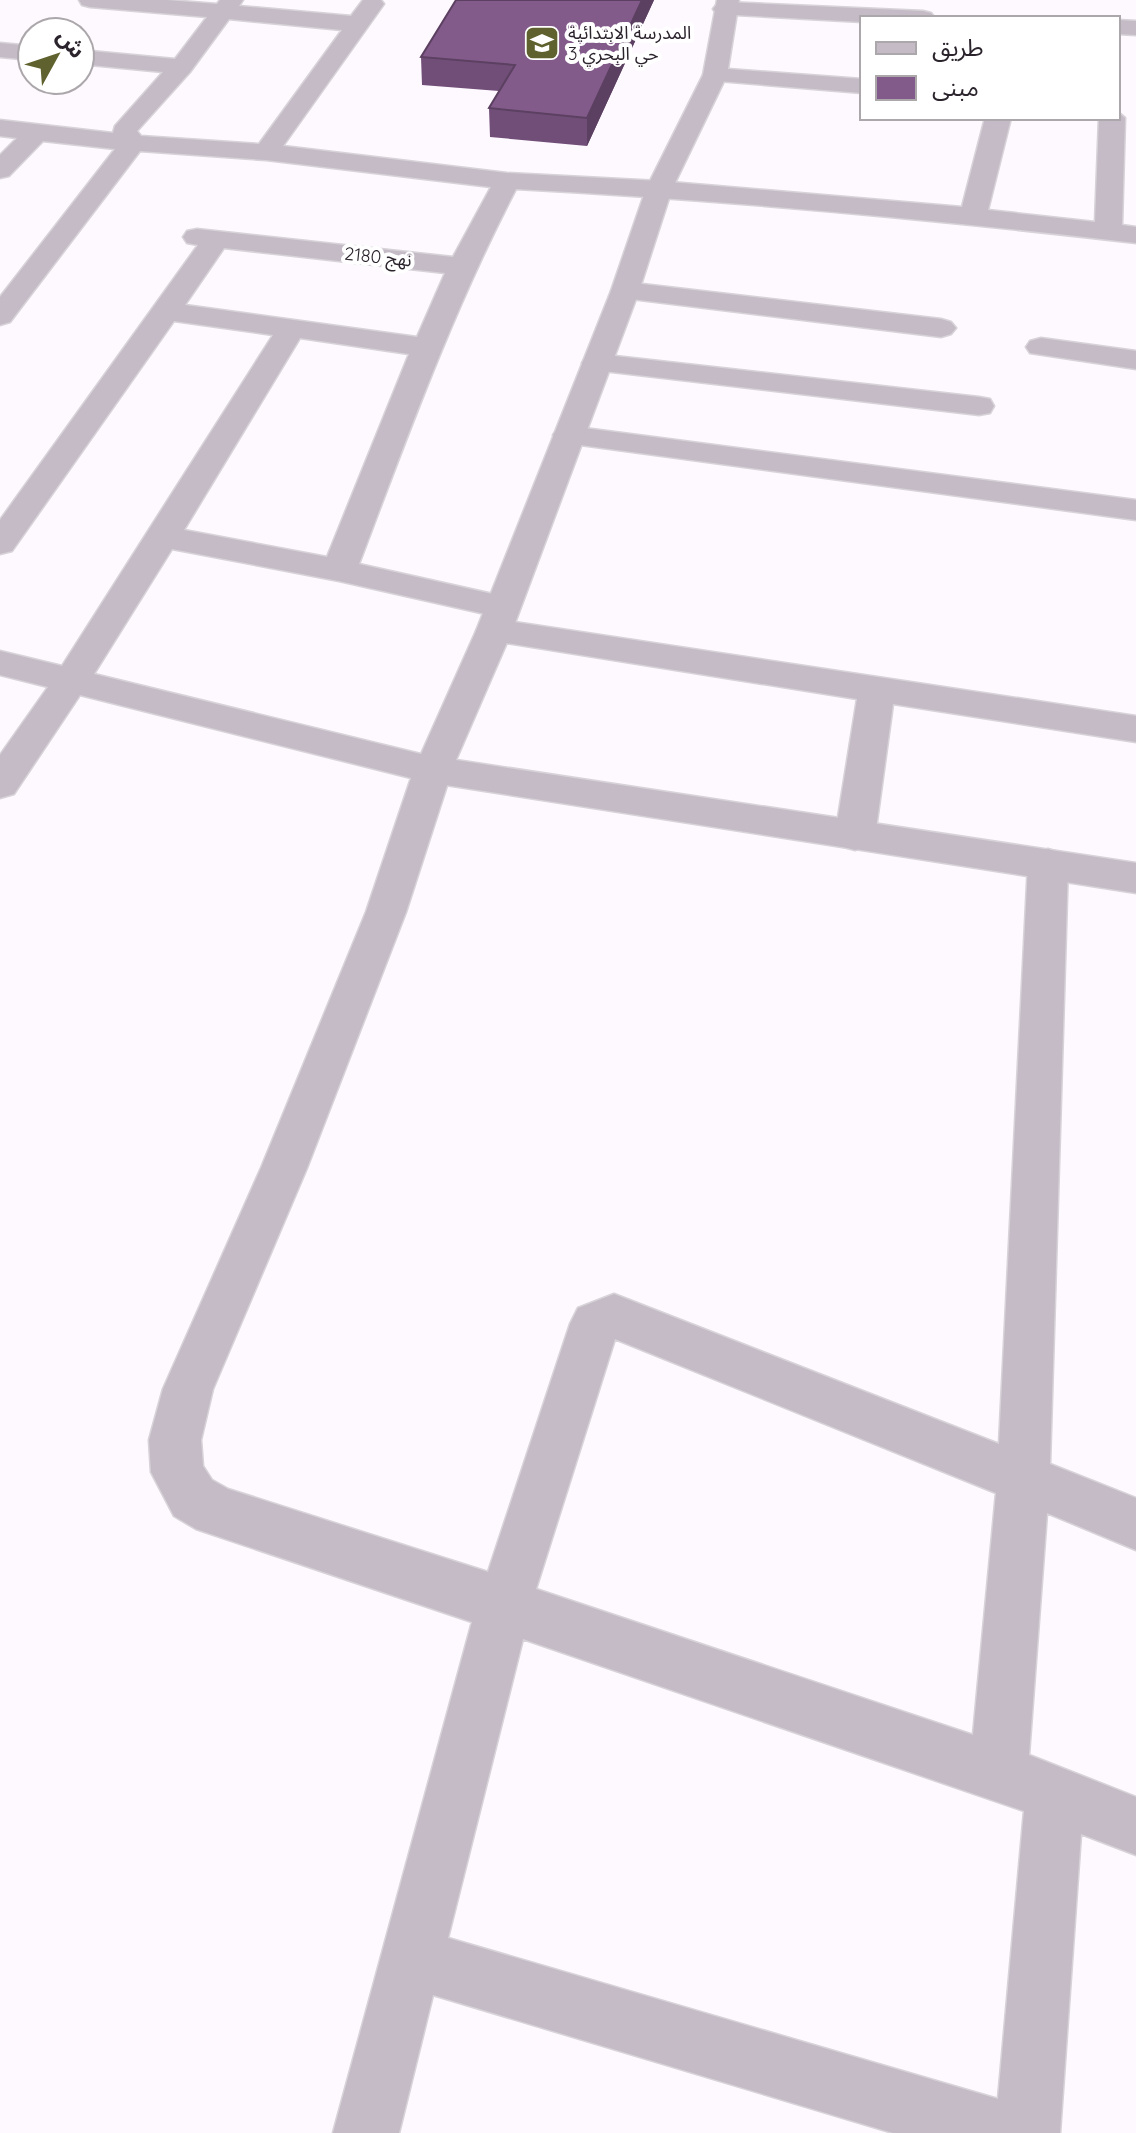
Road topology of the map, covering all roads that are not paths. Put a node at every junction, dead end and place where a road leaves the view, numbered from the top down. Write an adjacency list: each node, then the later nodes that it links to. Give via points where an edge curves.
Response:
1 (90, 0): 4 (street)
2 (375, 0): 6 (street)
3 (727, 4): 5 (street); 9 (street)
4 (228, 6): 6 (street); 8 (street)
5 (895, 16)
6 (358, 24): 16 (street)
7 (96, 59): 8 (street)
8 (181, 67): 15 (street, via 124,131)
9 (715, 75): 10 (street); 19 (street)
10 (860, 86)
11 (997, 120): 20 (street)
12 (1112, 120): 21 (street)
13 (0, 128): 14 (street)
14 (38, 131): 15 (street); 17 (street)
15 (133, 143): 16 (street); 26 (street)
16 (266, 152): 18 (street)
17 (0, 170)
18 (507, 181): 19 (street); 23 (street)
19 (659, 189): 20 (street); 24 (street)
20 (973, 216): 21 (street)
21 (1108, 231): 22 (street)
22 (1136, 235)
23 (462, 266): 25 (street, نهج 2180, via 207,238); 29 (street)
24 (625, 291): 27 (street); 32 (street)
25 (166, 311): 28 (street); 37 (street)
26 (0, 316)
27 (941, 328)
28 (291, 329): 29 (street); 36 (street)
29 (427, 347): 38 (street)
30 (1041, 347): 31 (street)
31 (1136, 360)
32 (597, 363): 33 (street); 34 (street)
33 (979, 406)
34 (569, 435): 35 (street); 39 (street)
35 (1136, 510)
36 (163, 537): 38 (street); 41 (street)
37 (0, 544)
38 (339, 570): 39 (street)
39 (498, 619): 42 (street); 44 (street)
40 (0, 663): 41 (street)
41 (72, 680): 44 (street); 45 (street)
42 (876, 691): 43 (street); 46 (street)
43 (1136, 729)
44 (433, 770): 46 (street); 51 (street, via 381,927 188,1389 175,1440 177,1472 193,1498 215,1511)
45 (0, 784)
46 (855, 836): 47 (street)
47 (1048, 864): 48 (street); 49 (street)
48 (1136, 878)
49 (1023, 1480): 50 (street); 51 (street, via 614,1316 592,1330); 52 (street)
50 (1136, 1524)
51 (504, 1605): 52 (street); 55 (street)
52 (999, 1772): 53 (street)
53 (1055, 1796): 54 (street); 58 (street)
54 (1136, 1826)
55 (412, 1958): 56 (street); 57 (street)
56 (366, 2133)
57 (1002, 2133)
58 (1027, 2133)

